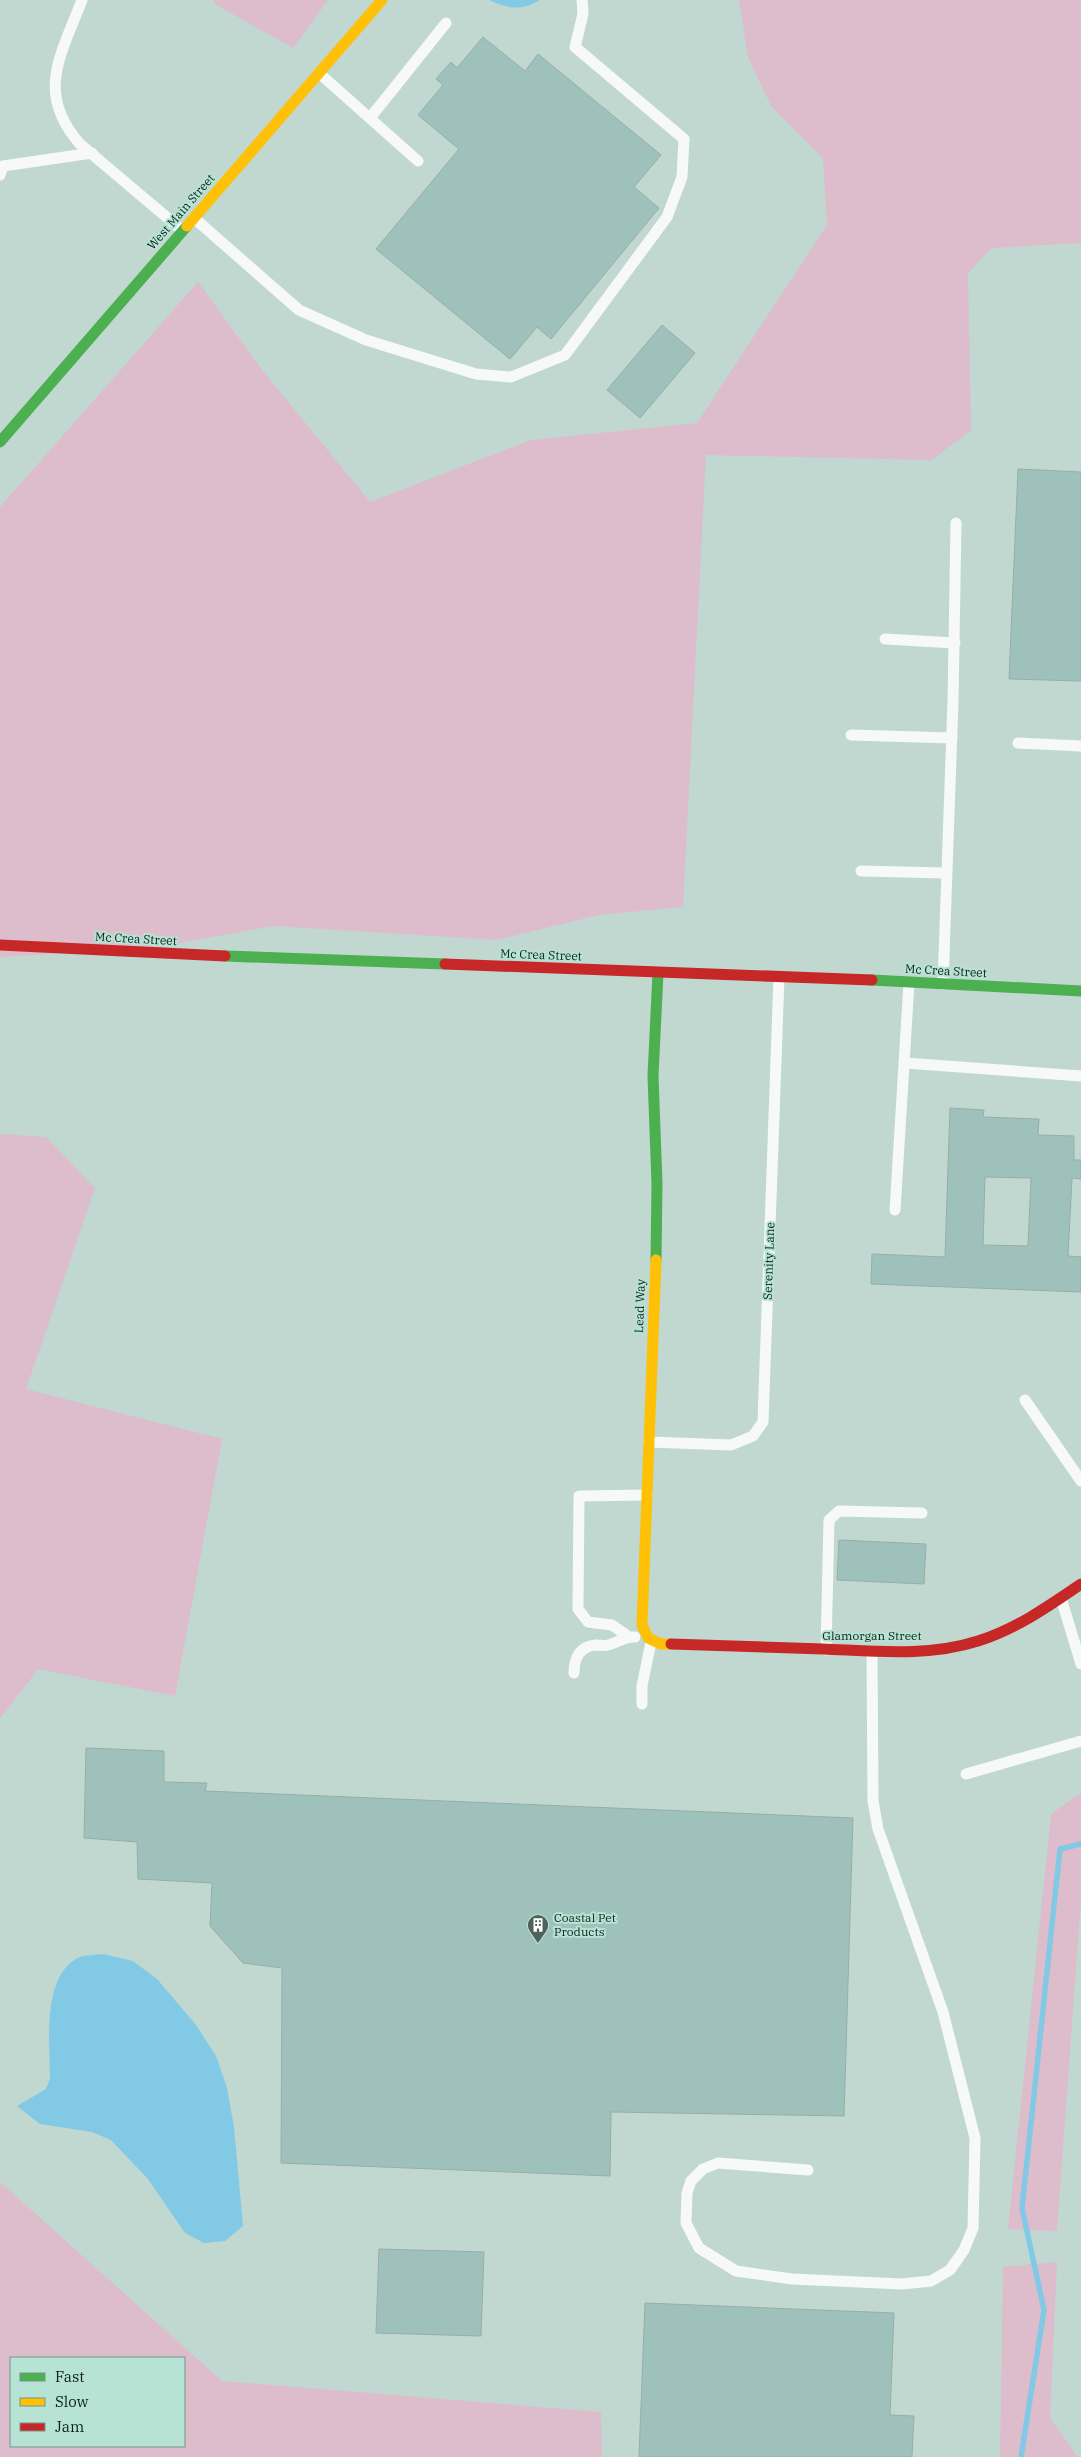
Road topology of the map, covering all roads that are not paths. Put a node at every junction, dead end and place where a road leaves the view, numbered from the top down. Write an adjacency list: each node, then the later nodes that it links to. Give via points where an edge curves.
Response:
1 (82, 0): 7 (lane, via 58,66 55,98 59,114 69,130)
2 (382, 0): 5 (street, West Main Street)
3 (582, 0): 10 (lane, via 583,14 575,47 684,138 682,176 667,217 565,355 512,377 476,374 366,340 299,310)
4 (446, 23): 6 (lane)
5 (319, 74): 6 (lane); 10 (street, West Main Street)
6 (370, 118): 8 (lane)
7 (92, 154): 9 (lane, via 3,166); 11 (lane)
8 (418, 161)
9 (0, 175)
10 (194, 218): 11 (street, West Main Street)
11 (183, 231): 12 (street, West Main Street)
12 (0, 442)
13 (956, 523): 15 (lane)
14 (885, 639): 15 (lane)
15 (954, 643): 17 (lane)
16 (851, 735): 17 (lane)
17 (952, 738): 21 (lane)
18 (1018, 743): 19 (lane)
19 (1081, 746)
20 (861, 871): 21 (lane)
21 (946, 873): 26 (lane)
22 (0, 945): 23 (street, Mc Crea Street)
23 (658, 973): 24 (street, Mc Crea Street); 32 (street, Lead Way, via 653,1076 656,1252)
24 (779, 977): 25 (street, Mc Crea Street); 32 (lane, Serenity Lane, via 763,1422 753,1436 730,1445)
25 (909, 982): 26 (street, Mc Crea Street); 28 (lane)
26 (943, 984): 27 (street, Mc Crea Street)
27 (1081, 991)
28 (904, 1063): 29 (lane); 30 (lane)
29 (1081, 1076)
30 (896, 1210)
31 (1025, 1400): 33 (lane)
32 (649, 1442): 34 (street, Lead Way)
33 (1081, 1481)
34 (647, 1495): 38 (lane, via 579,1496 578,1610 588,1622 612,1625); 39 (street, Lead Way, via 642,1625)
35 (922, 1513): 40 (lane, via 839,1512 828,1520)
36 (1081, 1584): 37 (street, Glamorgan Street)
37 (1061, 1598): 41 (street, Glamorgan Street, via 1023,1622 978,1641 932,1650); 42 (lane)
38 (629, 1636): 39 (lane); 43 (lane, via 607,1646 595,1645 584,1649 575,1659)
39 (649, 1640): 40 (street, Glamorgan Street, via 660,1644); 44 (lane)
40 (826, 1650): 41 (street, Glamorgan Street)
41 (872, 1651): 47 (lane, via 873,1801 878,1829 944,2012 975,2138 973,2228 964,2250 950,2270 931,2281 902,2284 792,2279 736,2271 699,2248 686,2223 687,2193 696,2174 718,2164)
42 (1081, 1662)
43 (574, 1673)
44 (642, 1704)
45 (1081, 1741): 46 (lane)
46 (966, 1774)
47 (808, 2170)

